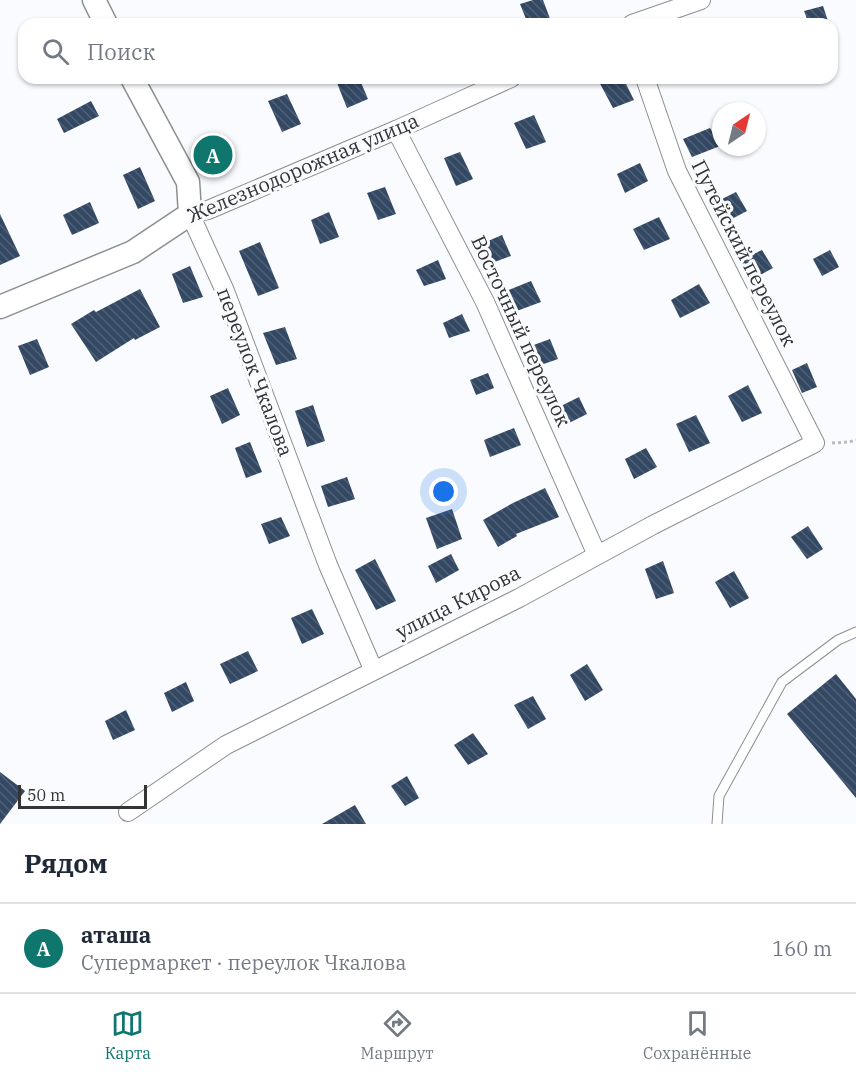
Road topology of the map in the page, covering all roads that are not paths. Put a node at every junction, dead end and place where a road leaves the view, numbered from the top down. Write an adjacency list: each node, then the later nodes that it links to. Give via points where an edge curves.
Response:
1 (94, 0): 3 (street)
2 (701, 0): 4 (street)
3 (103, 18)
4 (649, 18)
5 (135, 84): 9 (street, переулок Чкалова, via 188,182)
6 (498, 84): 8 (street, Железнодорожная улица)
7 (647, 84): 11 (street, Путейский переулок, via 677,171)
8 (396, 130): 9 (street, Железнодорожная улица, via 208,210); 12 (street, Восточный переулок, via 485,302)
9 (190, 214): 10 (street, Железнодорожная улица, via 133,252); 14 (street, переулок Чкалова, via 225,291 328,566)
10 (0, 307)
11 (815, 443): 12 (street, улица Кирова)
12 (597, 555): 14 (street, улица Кирова)
13 (856, 632): 16 (lane, via 838,640 782,682 719,796)
14 (373, 669): 15 (street, улица Кирова, via 226,745)
15 (128, 812)
16 (717, 824)

